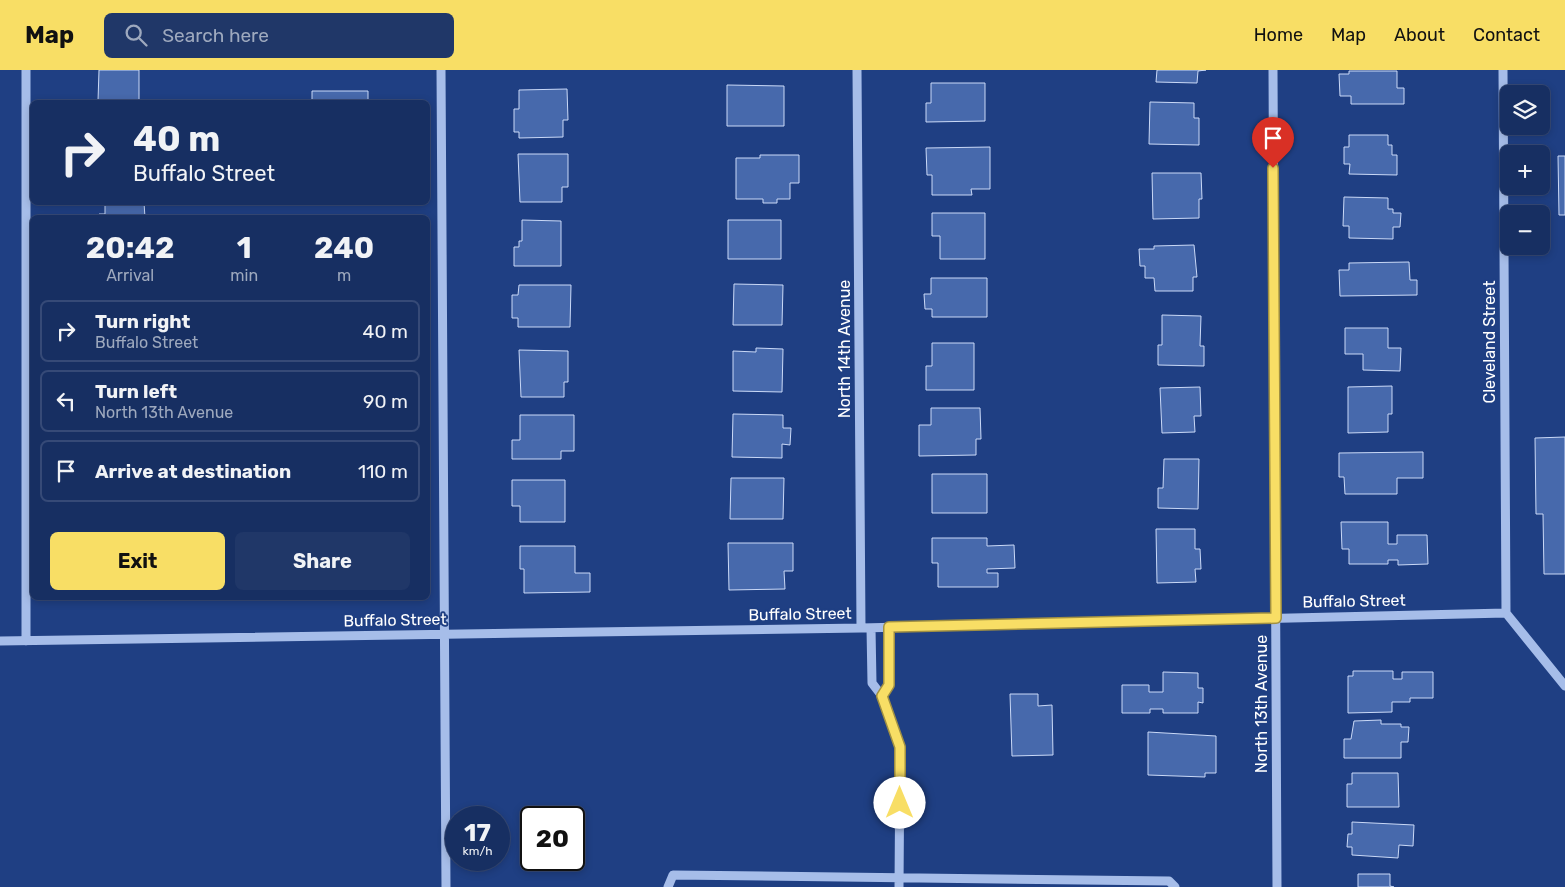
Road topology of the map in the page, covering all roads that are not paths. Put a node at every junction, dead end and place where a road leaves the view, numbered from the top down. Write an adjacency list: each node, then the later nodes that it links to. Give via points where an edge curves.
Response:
1 (26, 70): 13 (street)
2 (441, 70): 11 (street)
3 (858, 70): 9 (street, North 14th Avenue)
4 (1273, 70): 7 (street, North 13th Avenue)
5 (1502, 70): 6 (street, Cleveland Street)
6 (1506, 613): 7 (street, Buffalo Street); 14 (street)
7 (1276, 618): 8 (street, Buffalo Street); 20 (street, North 13th Avenue)
8 (889, 627): 10 (street, Buffalo Street); 15 (street, via 889,685)
9 (860, 628): 10 (street, Buffalo Street); 11 (street, Buffalo Street)
10 (871, 628): 15 (street, via 872,683)
11 (444, 634): 13 (street, Buffalo Street); 17 (street)
12 (0, 641): 13 (street, Buffalo Street)
13 (26, 641)
14 (1565, 686)
15 (882, 696): 16 (street, via 900,747)
16 (900, 882): 18 (street, via 673,875); 19 (street, via 1169,881)
17 (446, 887)
18 (668, 887)
19 (1175, 887)
20 (1277, 887)

